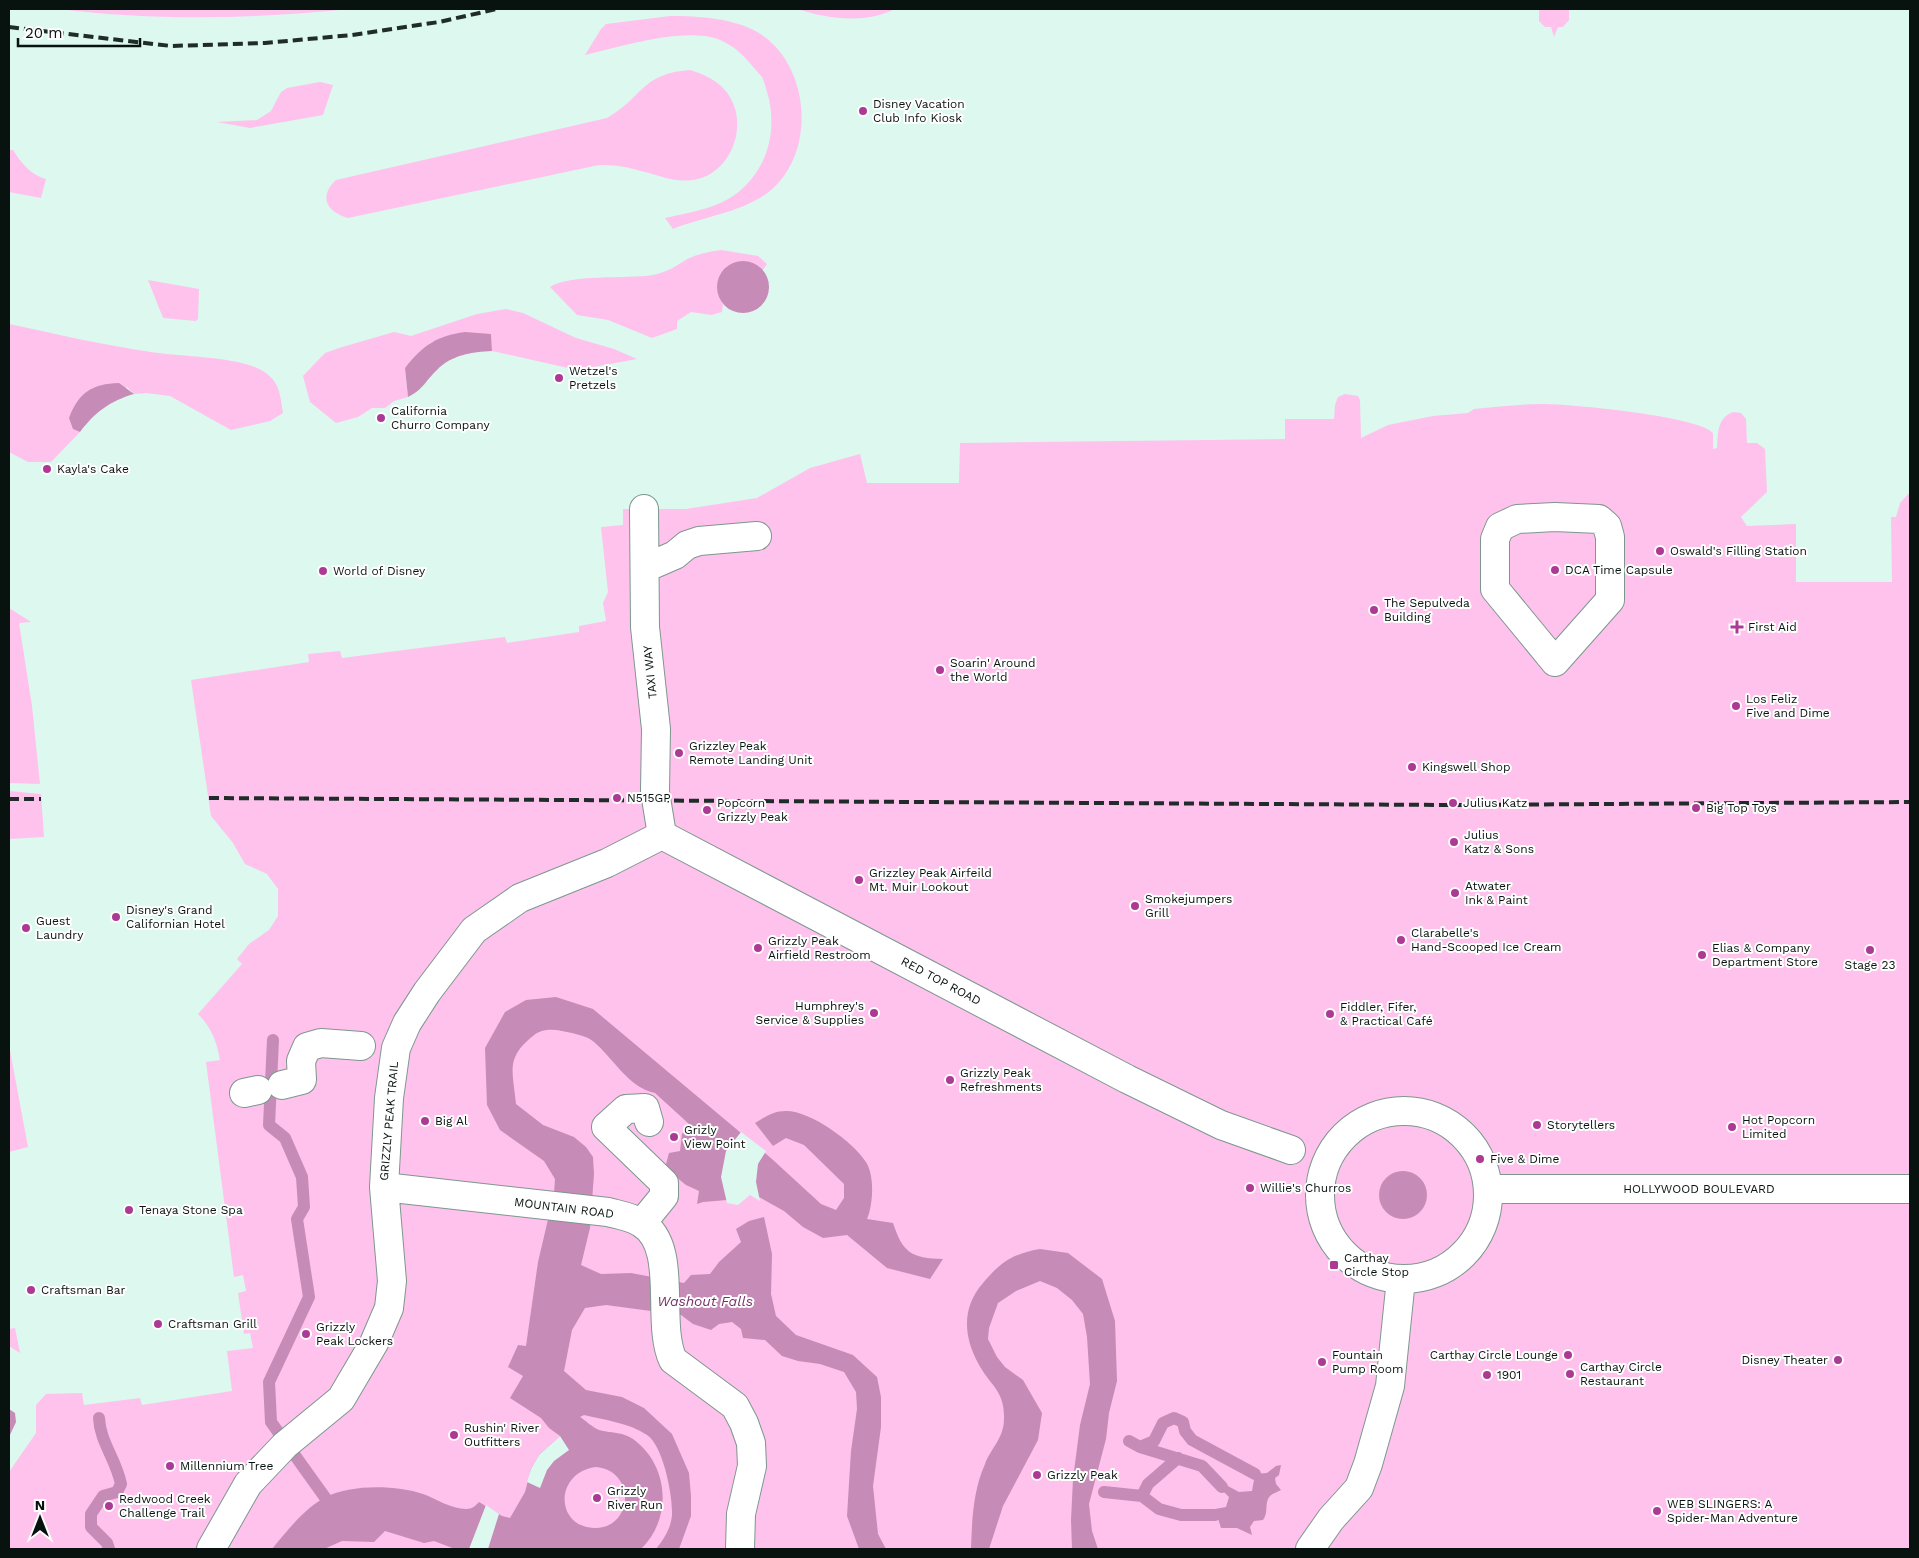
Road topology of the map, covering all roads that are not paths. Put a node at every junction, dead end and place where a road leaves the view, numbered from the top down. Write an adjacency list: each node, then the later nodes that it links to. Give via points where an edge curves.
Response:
1 (644, 508): 3 (street, TAXI WAY)
2 (757, 536): 3 (street, via 699,541)
3 (645, 568): 5 (street, TAXI WAY, via 645,627 656,729 655,792)
4 (1555, 662): 4 (street, via 1610,600 1610,537 1607,526 1599,520 1517,519 1500,527 1495,538 1495,589)
5 (662, 835): 9 (street, RED TOP ROAD, via 1127,1079 1226,1126); 10 (street, GRIZZLY PEAK TRAIL, via 607,863 520,898 474,930 427,992 396,1048 388,1098)
6 (361, 1046): 7 (street, via 322,1043 307,1047 301,1061 302,1080)
7 (261, 1089)
8 (649, 1122): 13 (street, via 645,1108 626,1109 606,1127 664,1183 664,1196)
9 (1291, 1150)
10 (384, 1187): 13 (street, MOUNTAIN ROAD, via 608,1212); 15 (street, GRIZZLY PEAK TRAIL, via 392,1281 388,1308 374,1343 341,1399 285,1445 248,1484)
11 (1488, 1189): 12 (street, HOLLYWOOD BOULEVARD); 14 (street, via 1481,1229 1463,1255 1428,1276); 14 (street, via 1484,1168 1470,1142 1447,1123 1422,1112 1406,1110 1379,1114 1351,1130 1341,1140 1323,1166 1319,1192 1324,1224 1331,1238 1350,1260 1376,1274)
12 (1910, 1189)
13 (642, 1223): 16 (street, via 660,1243 668,1350 673,1360 735,1406 751,1443 752,1466 742,1514)
14 (1401, 1279): 17 (street, via 1390,1386 1366,1469 1359,1488)
15 (211, 1549)
16 (740, 1549)
17 (1310, 1549)

